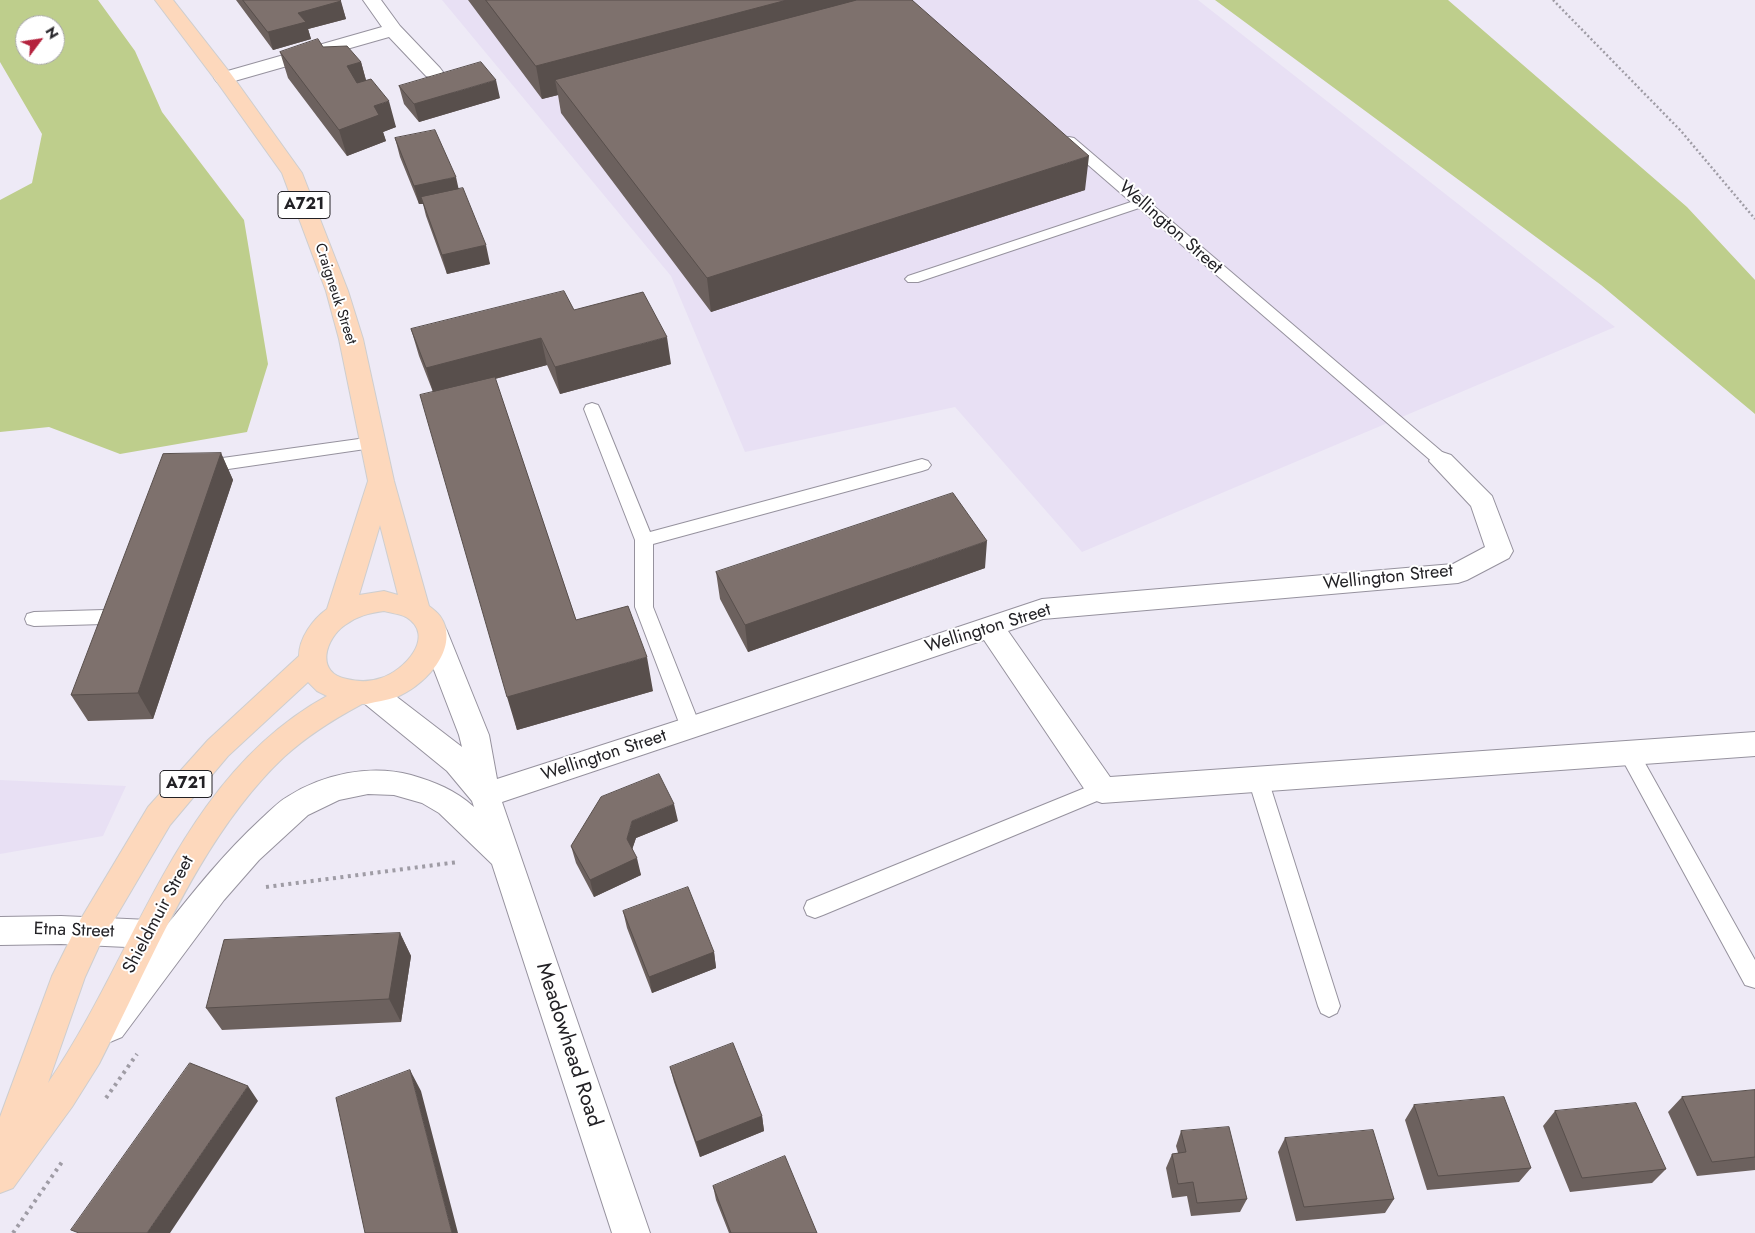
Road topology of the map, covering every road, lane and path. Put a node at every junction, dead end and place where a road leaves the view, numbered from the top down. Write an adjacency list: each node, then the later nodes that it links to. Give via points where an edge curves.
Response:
1 (164, 0): 6 (main road, Craigneuk Street / A721)
2 (372, 0): 4 (street)
3 (1553, 0): 9 (path, via 1681,131)
4 (393, 30): 5 (street); 6 (street)
5 (433, 72)
6 (224, 78): 12 (main road, Craigneuk Street / A721, via 292,173 337,290)
7 (1060, 133): 8 (lane, Wellington Street)
8 (1140, 203): 10 (lane); 13 (lane, Wellington Street)
9 (1755, 219)
10 (913, 279)
11 (592, 409): 17 (lane)
12 (373, 443): 15 (lane); 16 (main road, Craigneuk Street / A721)
13 (1442, 461): 23 (street, Wellington Street, via 1483,502 1500,551 1458,573 1042,609)
14 (922, 465): 17 (lane)
15 (186, 469)
16 (381, 481): 19 (main road, Craigneuk Street / A721); 22 (main road, Craigneuk Street / A721)
17 (644, 540): 27 (lane, via 644,607)
18 (112, 598): 20 (lane)
19 (339, 615): 22 (main road, via 365,604 384,601 401,603); 25 (main road, via 319,633 312,647)
20 (104, 617): 21 (lane); 24 (lane)
21 (34, 619)
22 (425, 620): 26 (main road, A721, via 432,647 425,662 391,687); 32 (street, Meadowhead Road, via 474,735)
23 (990, 627): 27 (street, Wellington Street); 31 (street)
24 (97, 635)
25 (312, 662): 26 (main road, A721, via 317,676 330,687); 37 (main road, A721, via 218,748 159,816)
26 (364, 692): 32 (street, Meadowhead Road, via 430,738 458,762); 38 (main road, Shieldmuir Street / A721, via 342,700 307,723 250,774 214,818)
27 (691, 728): 32 (street, Wellington Street)
28 (1755, 744): 29 (street)
29 (1629, 753): 30 (street); 39 (lane)
30 (1258, 779): 31 (street); 40 (lane)
31 (1102, 790): 35 (lane)
32 (485, 795): 33 (street, Meadowhead Road)
33 (506, 856): 34 (path); 42 (street, Meadowhead Road, via 450,804 430,793 394,783 368,782 334,790 296,806 248,851 214,890); 48 (street, Meadowhead Road)
34 (260, 887)
35 (815, 908)
36 (0, 931): 37 (street, Etna Street)
37 (90, 932): 38 (street, Etna Street); 45 (main road, A721, via 69,976)
38 (149, 934): 42 (main road, Shieldmuir Street / A721)
39 (1753, 978)
40 (1329, 1006)
41 (138, 1053): 43 (path)
42 (78, 1067): 46 (main road, Shieldmuir Street / A721)
43 (104, 1102)
44 (70, 1151): 47 (path)
45 (0, 1167)
46 (0, 1175)
47 (13, 1233)
48 (630, 1233)

